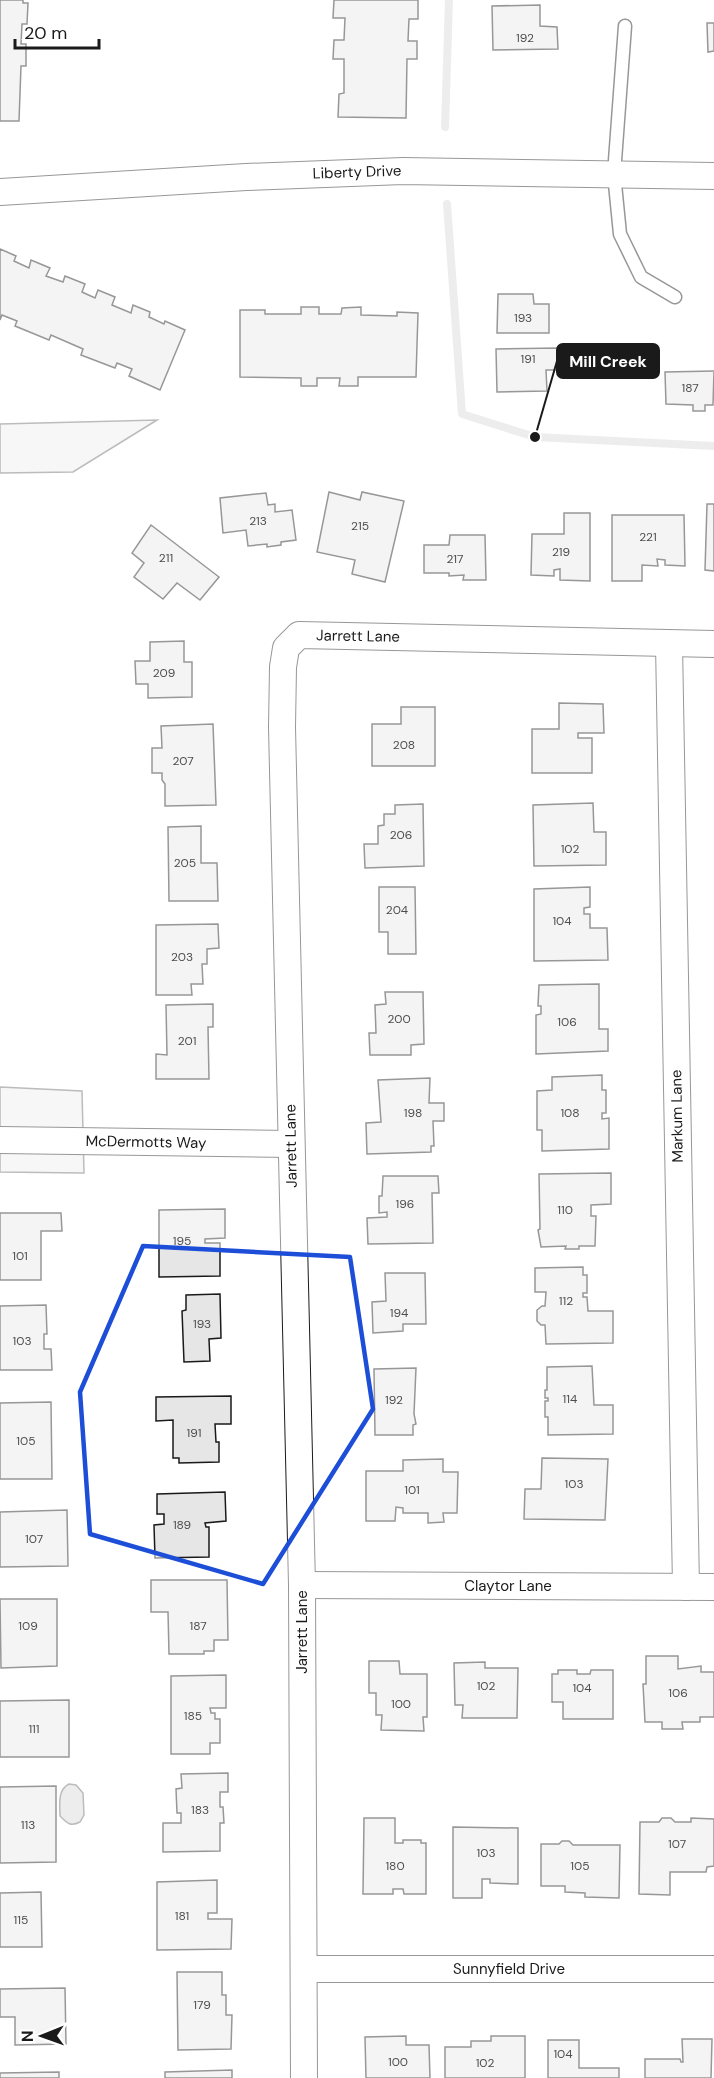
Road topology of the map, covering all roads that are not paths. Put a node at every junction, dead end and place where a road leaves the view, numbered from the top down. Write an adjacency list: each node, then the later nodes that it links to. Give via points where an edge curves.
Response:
1 (625, 26): 2 (lane)
2 (614, 174): 3 (street, Liberty Drive); 4 (street, Liberty Drive, via 403,171); 5 (lane, via 620,234 641,277)
3 (714, 176)
4 (0, 192)
5 (675, 297)
6 (669, 644): 7 (street, Jarrett Lane); 9 (street, Jarrett Lane, via 299,635 286,648 282,727); 11 (street, Markum Lane)
7 (714, 644)
8 (0, 1140): 9 (street, McDermotts Way)
9 (291, 1144): 10 (street, Jarrett Lane)
10 (302, 1585): 11 (street, Claytor Lane); 13 (street, Jarrett Lane)
11 (686, 1587): 12 (street, Claytor Lane)
12 (714, 1587)
13 (304, 1969): 14 (street, Sunnyfield Drive); 15 (street, Jarrett Lane)
14 (714, 1969)
15 (304, 2078)

